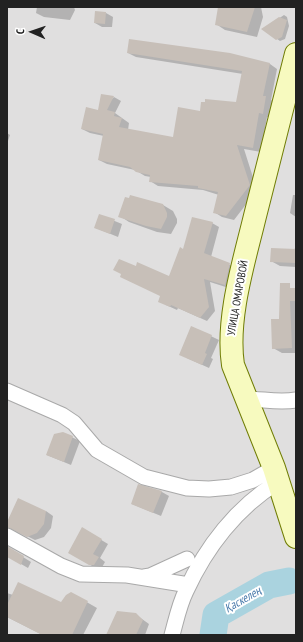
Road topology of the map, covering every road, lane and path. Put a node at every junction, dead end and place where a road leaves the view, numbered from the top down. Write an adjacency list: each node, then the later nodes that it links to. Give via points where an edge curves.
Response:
1 (296, 54): 3 (street, УЛИЦА ОМАРОВОЙ, via 242,271 231,333 233,365)
2 (7, 391): 5 (street, via 62,415 74,423 97,450 144,477 187,488 209,489 231,487)
3 (245, 399): 4 (street, via 282,403); 5 (street, УЛИЦА ОМАРОВОЙ)
4 (296, 400)
5 (276, 475): 7 (street, УЛИЦА ОМАРОВОЙ); 10 (street, via 264,491 238,514 213,543)
6 (7, 536): 9 (street, via 61,566 82,574)
7 (296, 537)
8 (187, 559): 9 (street, via 150,576)
9 (139, 577): 10 (street)
10 (189, 585): 11 (street)
11 (172, 635)

